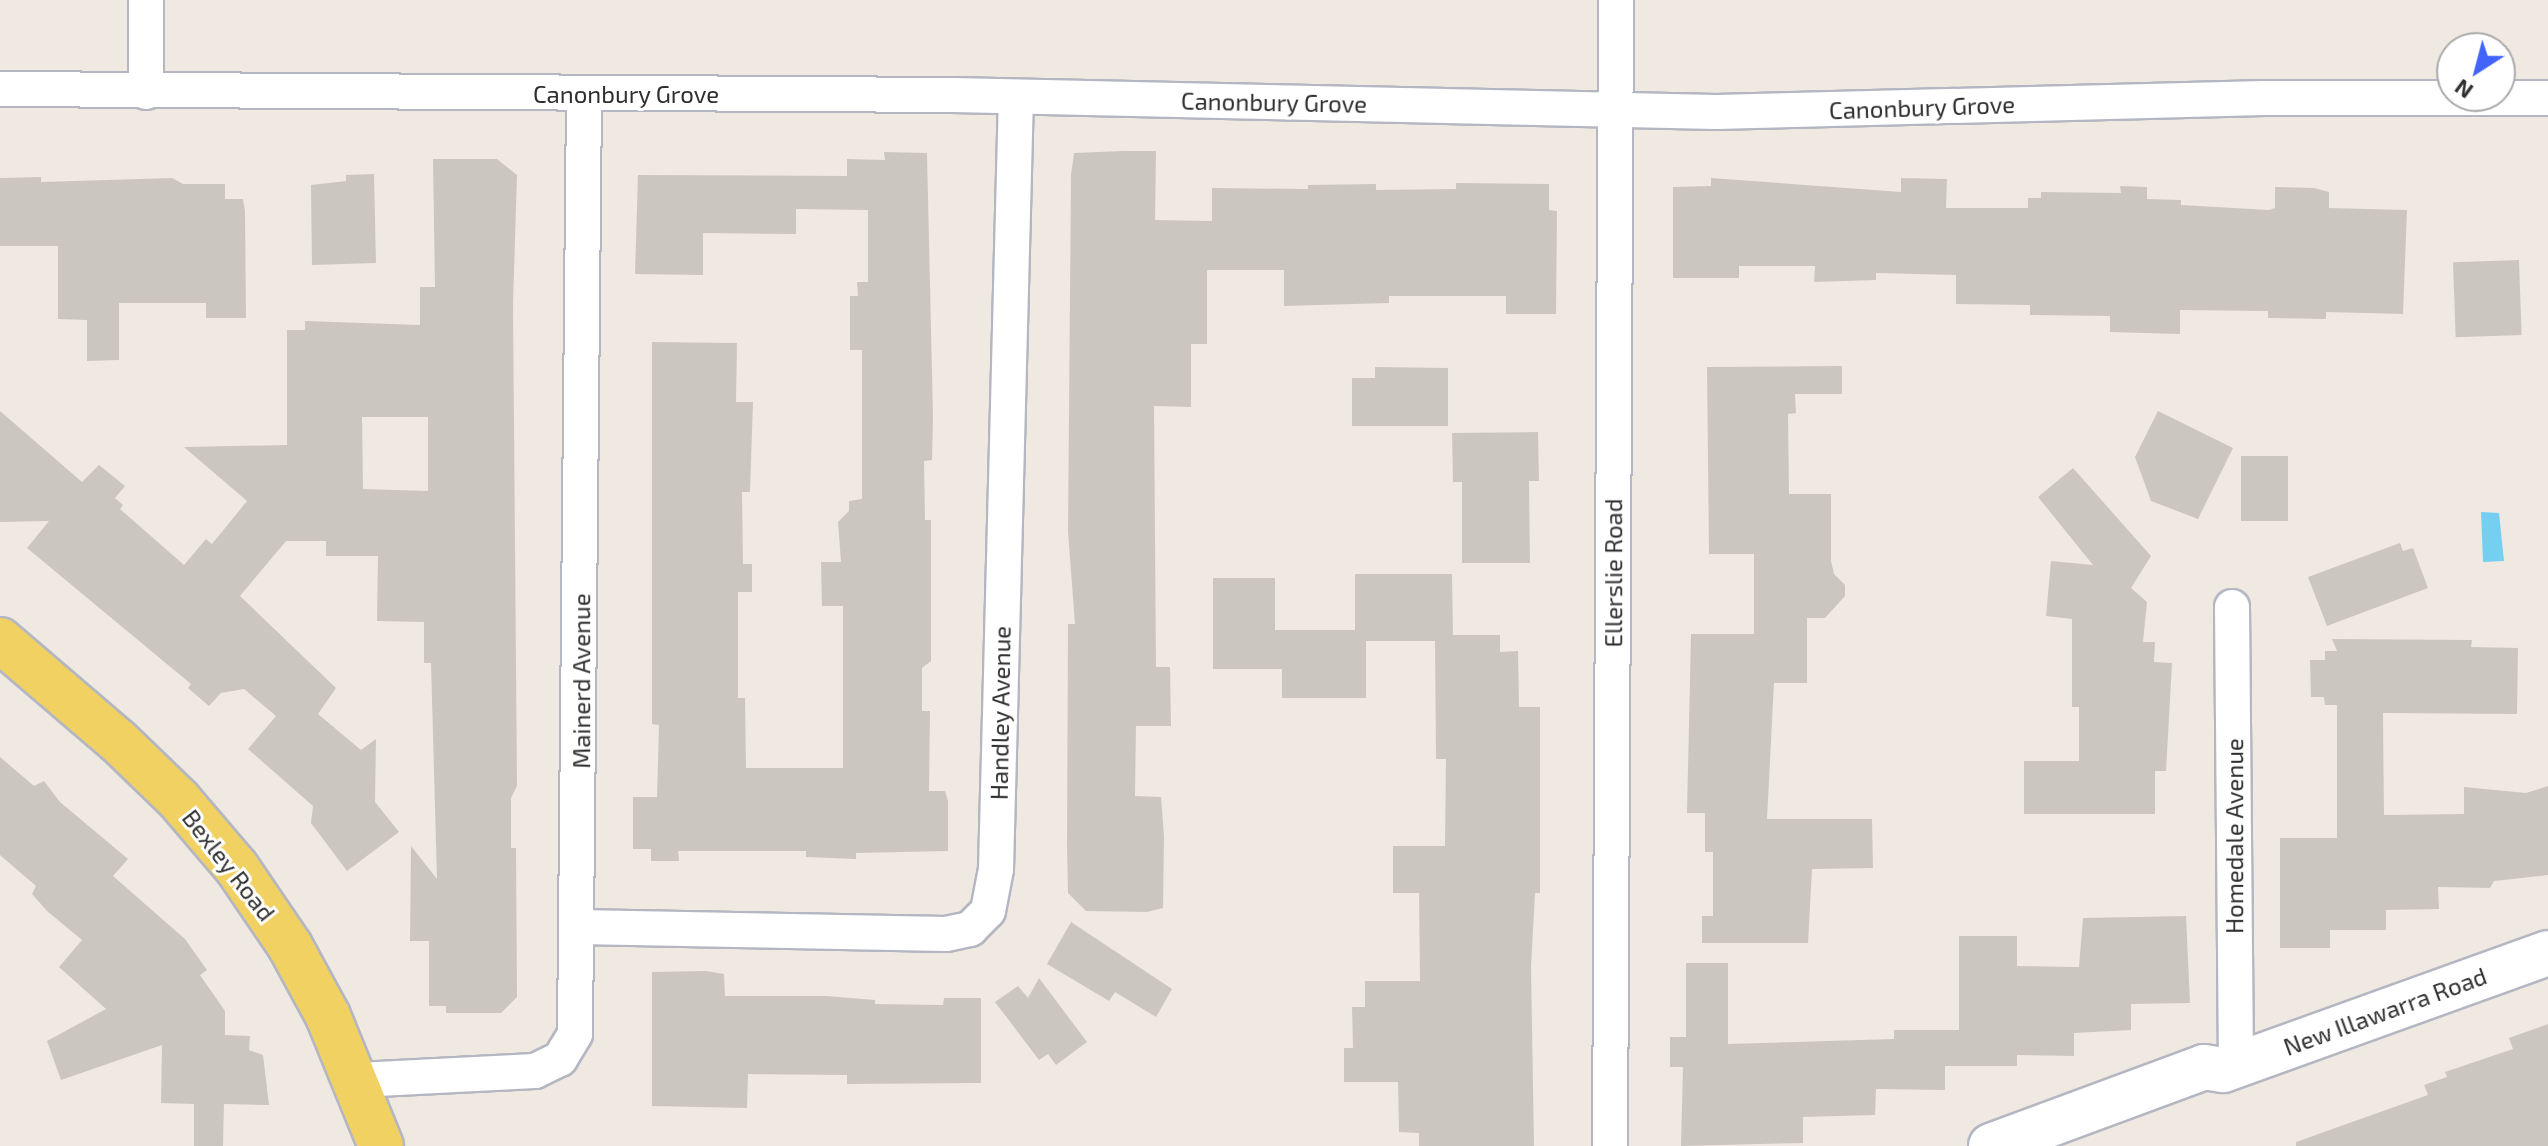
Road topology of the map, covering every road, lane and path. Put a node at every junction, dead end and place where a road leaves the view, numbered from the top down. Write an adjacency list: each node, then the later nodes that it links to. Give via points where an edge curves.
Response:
1 (146, 0): 4 (street)
2 (1616, 0): 8 (street, Ellerslie Road)
3 (0, 89): 4 (street, Canonbury Grove)
4 (146, 92): 5 (street, Canonbury Grove)
5 (584, 94): 6 (street, Canonbury Grove); 11 (street, Mainerd Avenue)
6 (1016, 97): 8 (street, Canonbury Grove); 11 (street, Handley Avenue, via 996,869 988,911 970,929 946,934)
7 (2548, 98): 8 (street, Canonbury Grove)
8 (1611, 110): 16 (street, Ellerslie Road)
9 (2232, 607): 13 (street, Homedale Avenue)
10 (0, 640): 14 (main road, Bexley Road, via 129,751 237,868 290,946)
11 (579, 927): 14 (street, Mainerd Avenue, via 577,1018 560,1059 517,1073)
12 (2548, 953): 13 (main road, New Illawarra Road)
13 (2229, 1067): 17 (main road, New Illawarra Road, via 2204,1067); 18 (main road, New Illawarra Road, via 2211,1084)
14 (358, 1080): 15 (main road, Bexley Road)
15 (381, 1146)
16 (1610, 1146)
17 (1991, 1146)
18 (2047, 1146)

